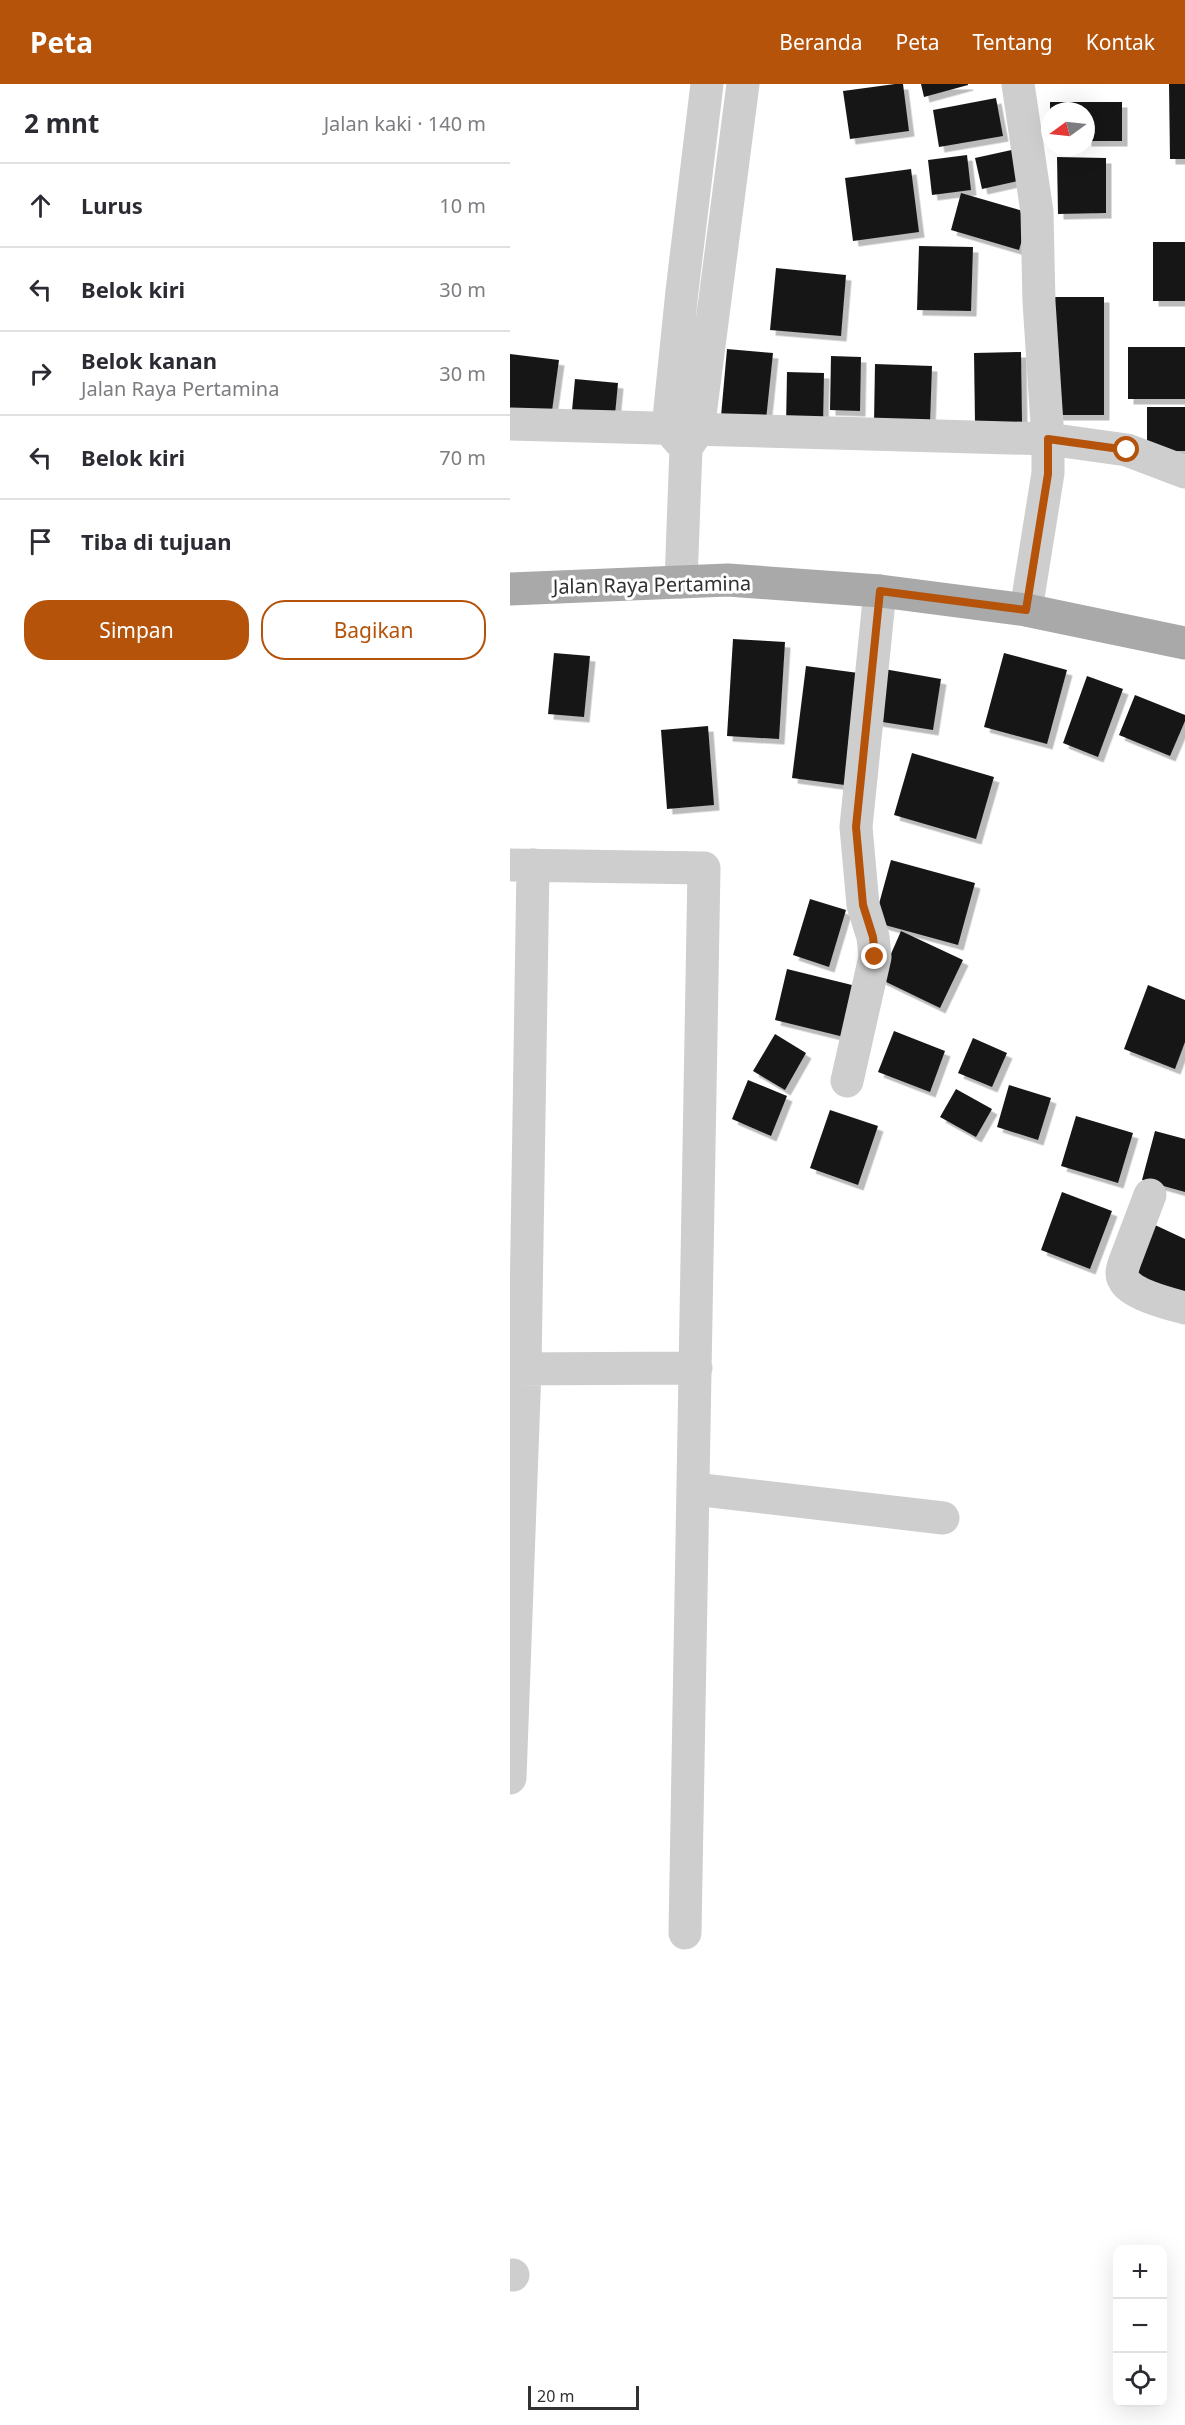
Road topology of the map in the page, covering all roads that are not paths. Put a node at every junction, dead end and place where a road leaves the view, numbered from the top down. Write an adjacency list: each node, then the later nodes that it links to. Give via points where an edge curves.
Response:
1 (707, 84): 6 (street, via 682,291)
2 (743, 84): 6 (street)
3 (1018, 84): 5 (street, via 1037,212)
4 (510, 424): 6 (street)
5 (1048, 439): 6 (street); 7 (street, via 1127,450); 11 (street, via 1048,474)
6 (684, 441): 8 (street)
7 (1185, 472)
8 (682, 568): 9 (main road, Jalan Raya Pertamina); 10 (main road, Jalan Raya Pertamina, via 728,580)
9 (510, 589)
10 (880, 591): 11 (main road, Jalan Raya Pertamina); 14 (street, via 856,827 863,905 875,957)
11 (1029, 595): 12 (main road, Jalan Raya Pertamina)
12 (1185, 643)
13 (522, 865): 17 (street, via 704,868); 18 (street)
14 (847, 1082)
15 (1150, 1195): 16 (street, via 1125,1261 1123,1280 1131,1288)
16 (1185, 1308)
17 (696, 1368): 18 (street); 19 (street)
18 (518, 1369): 21 (street)
19 (694, 1489): 20 (street); 22 (street)
20 (944, 1518)
21 (510, 1778)
22 (684, 1933)

